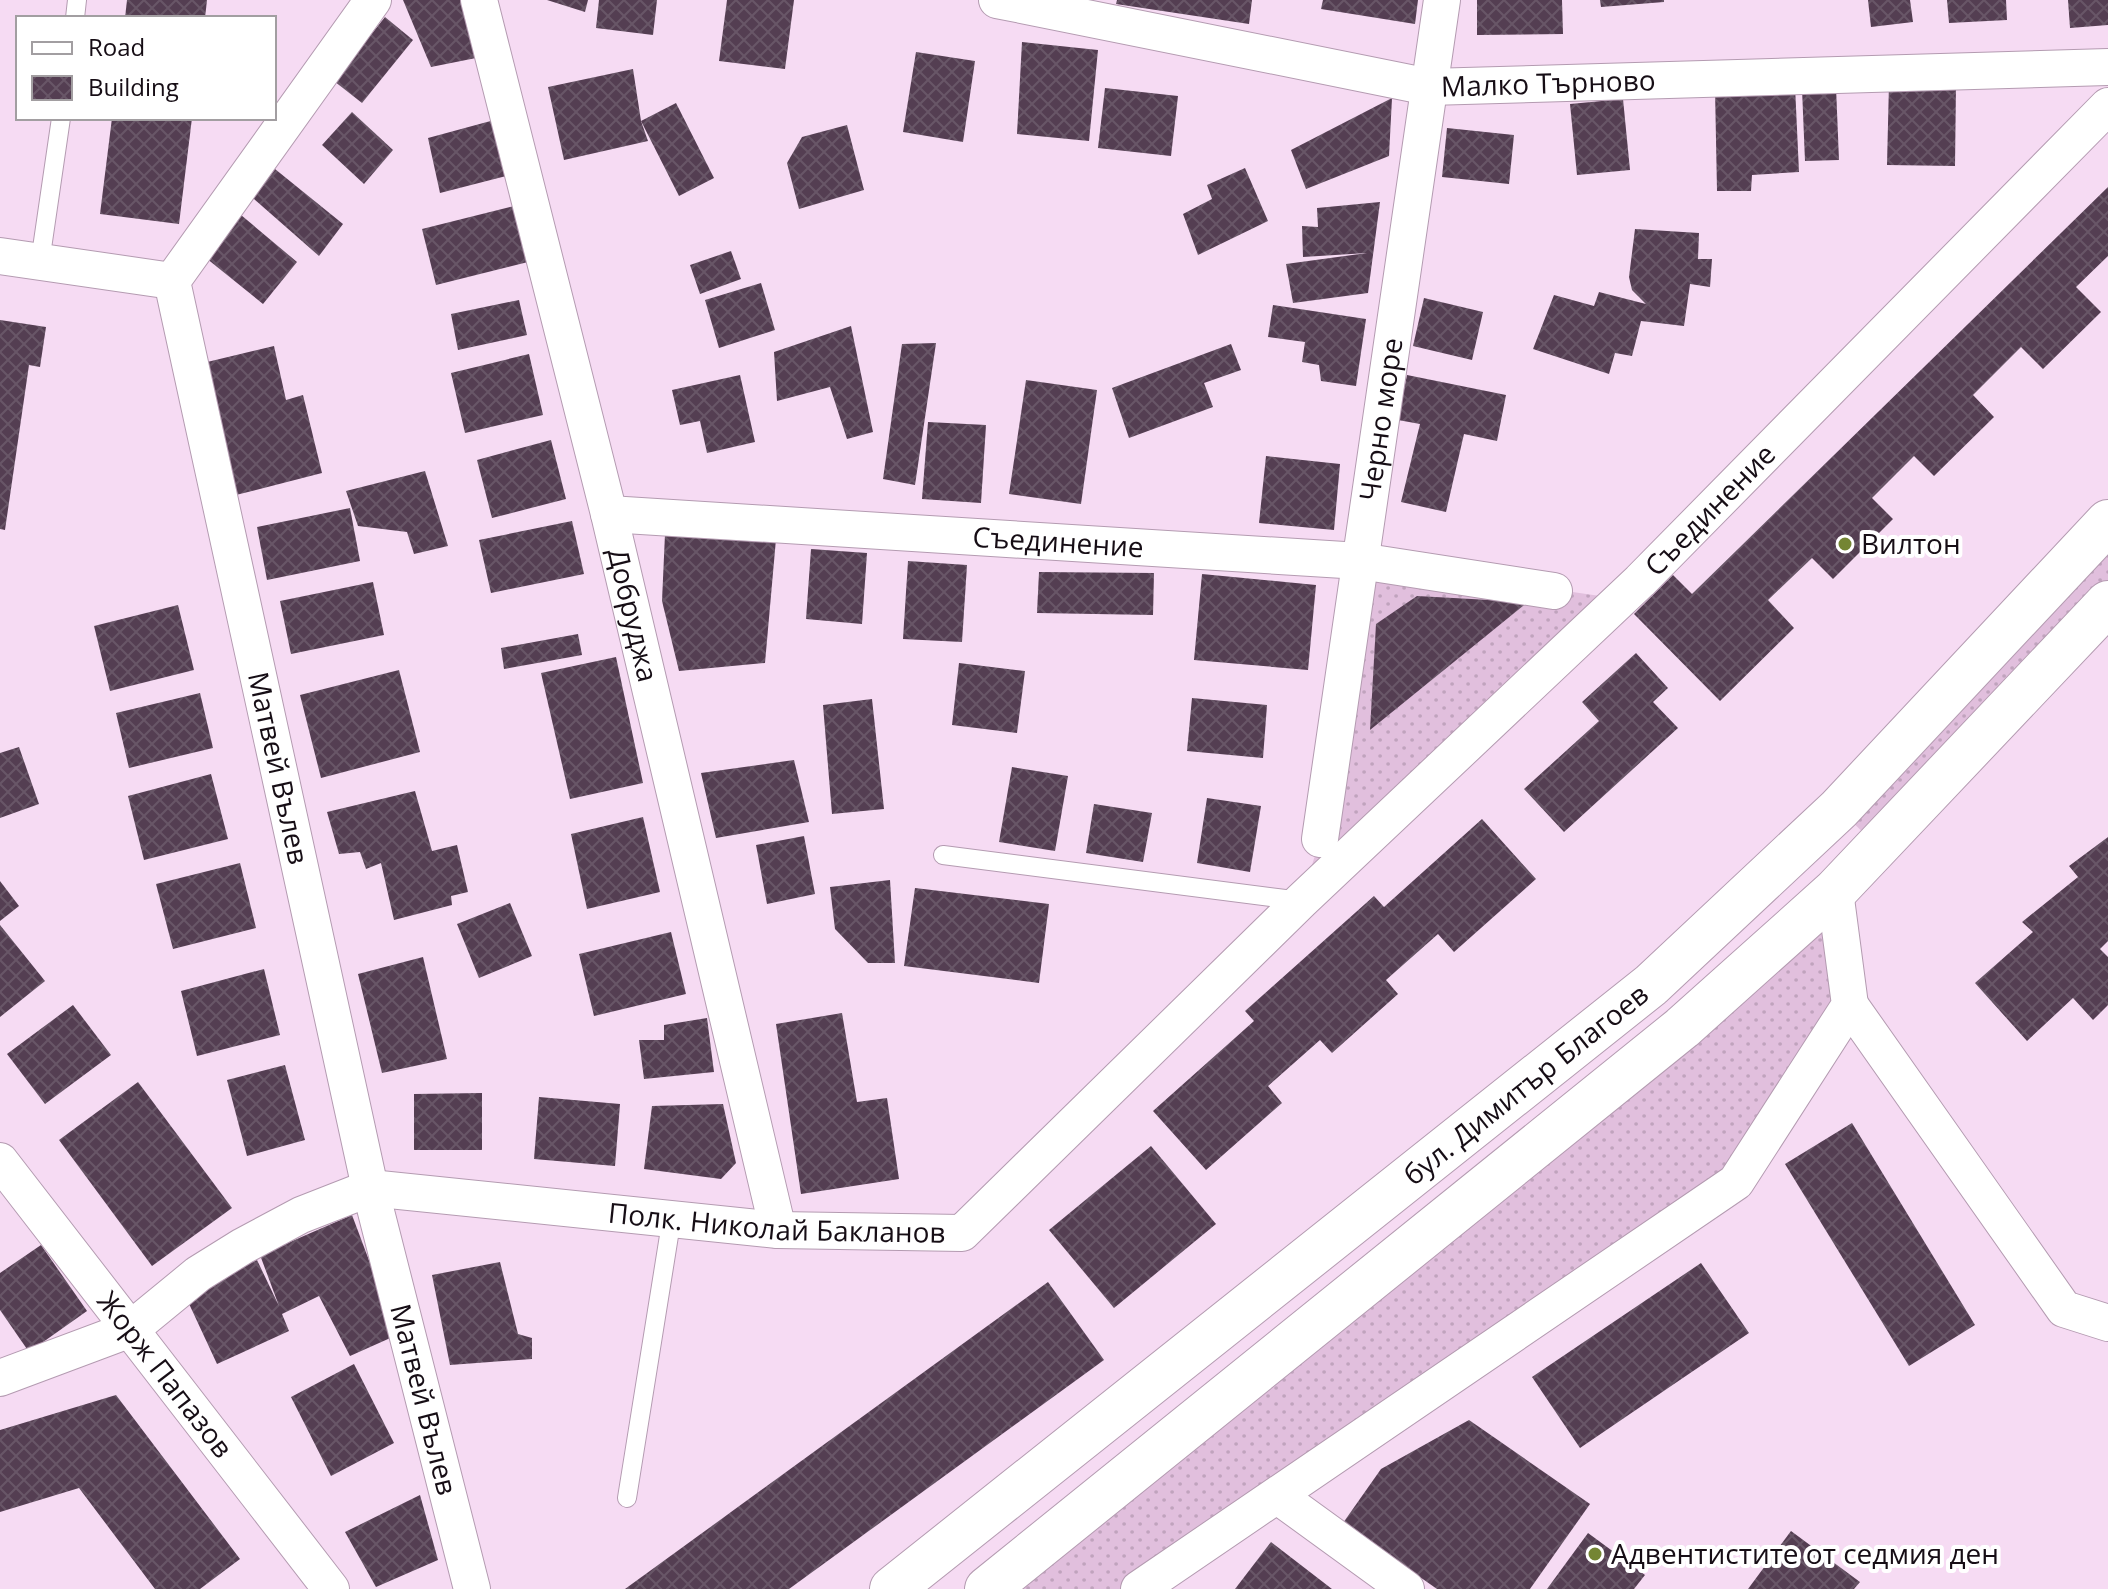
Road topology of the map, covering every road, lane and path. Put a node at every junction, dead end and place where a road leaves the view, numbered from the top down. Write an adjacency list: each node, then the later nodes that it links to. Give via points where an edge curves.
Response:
1 (373, 0): 11 (street)
2 (479, 0): 12 (street, Добруджа)
3 (997, 0): 6 (street, Малко Търново)
4 (1442, 0): 6 (street, Черно море)
5 (2108, 67): 6 (street, Малко Търново)
6 (1429, 87): 14 (street, Черно море)
7 (2108, 106): 20 (street, Съединение, via 1640,581)
8 (61, 120): 10 (lane)
9 (0, 256): 10 (street)
10 (40, 262): 11 (street)
11 (172, 281): 23 (street, Матвей Вълев)
12 (609, 514): 14 (street, Съединение); 25 (street, Добруджа)
13 (2108, 522): 33 (main road, бул. Димитър Благоев, via 1839,809 1651,985)
14 (1360, 561): 15 (street, Съединение); 17 (street, Черно море)
15 (1554, 591)
16 (2108, 603): 19 (main road, бул. Димитър Благоев)
17 (1320, 839)
18 (943, 855): 20 (lane)
19 (1835, 891): 21 (street); 34 (main road, бул. Димитър Благоев, via 1682,1028)
20 (1301, 901): 25 (street, Полк. Николай Бакланов, via 962,1233)
21 (1850, 1005): 26 (street, via 2064,1309); 29 (street, via 1736,1182)
22 (0, 1161): 27 (street, Жорж Папазов)
23 (370, 1188): 24 (street, Полк. Николай Бакланов); 27 (street, Полк. Николай Бакланов, via 301,1215 243,1246 198,1274); 32 (street, Матвей Вълев)
24 (672, 1217): 25 (street, Полк. Николай Бакланов); 30 (lane)
25 (778, 1230)
26 (2108, 1323)
27 (131, 1329): 28 (street, Полк. Николай Бакланов); 31 (street, Жорж Папазов)
28 (0, 1378)
29 (1278, 1496): 35 (street); 36 (street)
30 (627, 1498)
31 (331, 1589)
32 (472, 1589)
33 (892, 1589)
34 (987, 1589)
35 (1139, 1589)
36 (1406, 1589)

